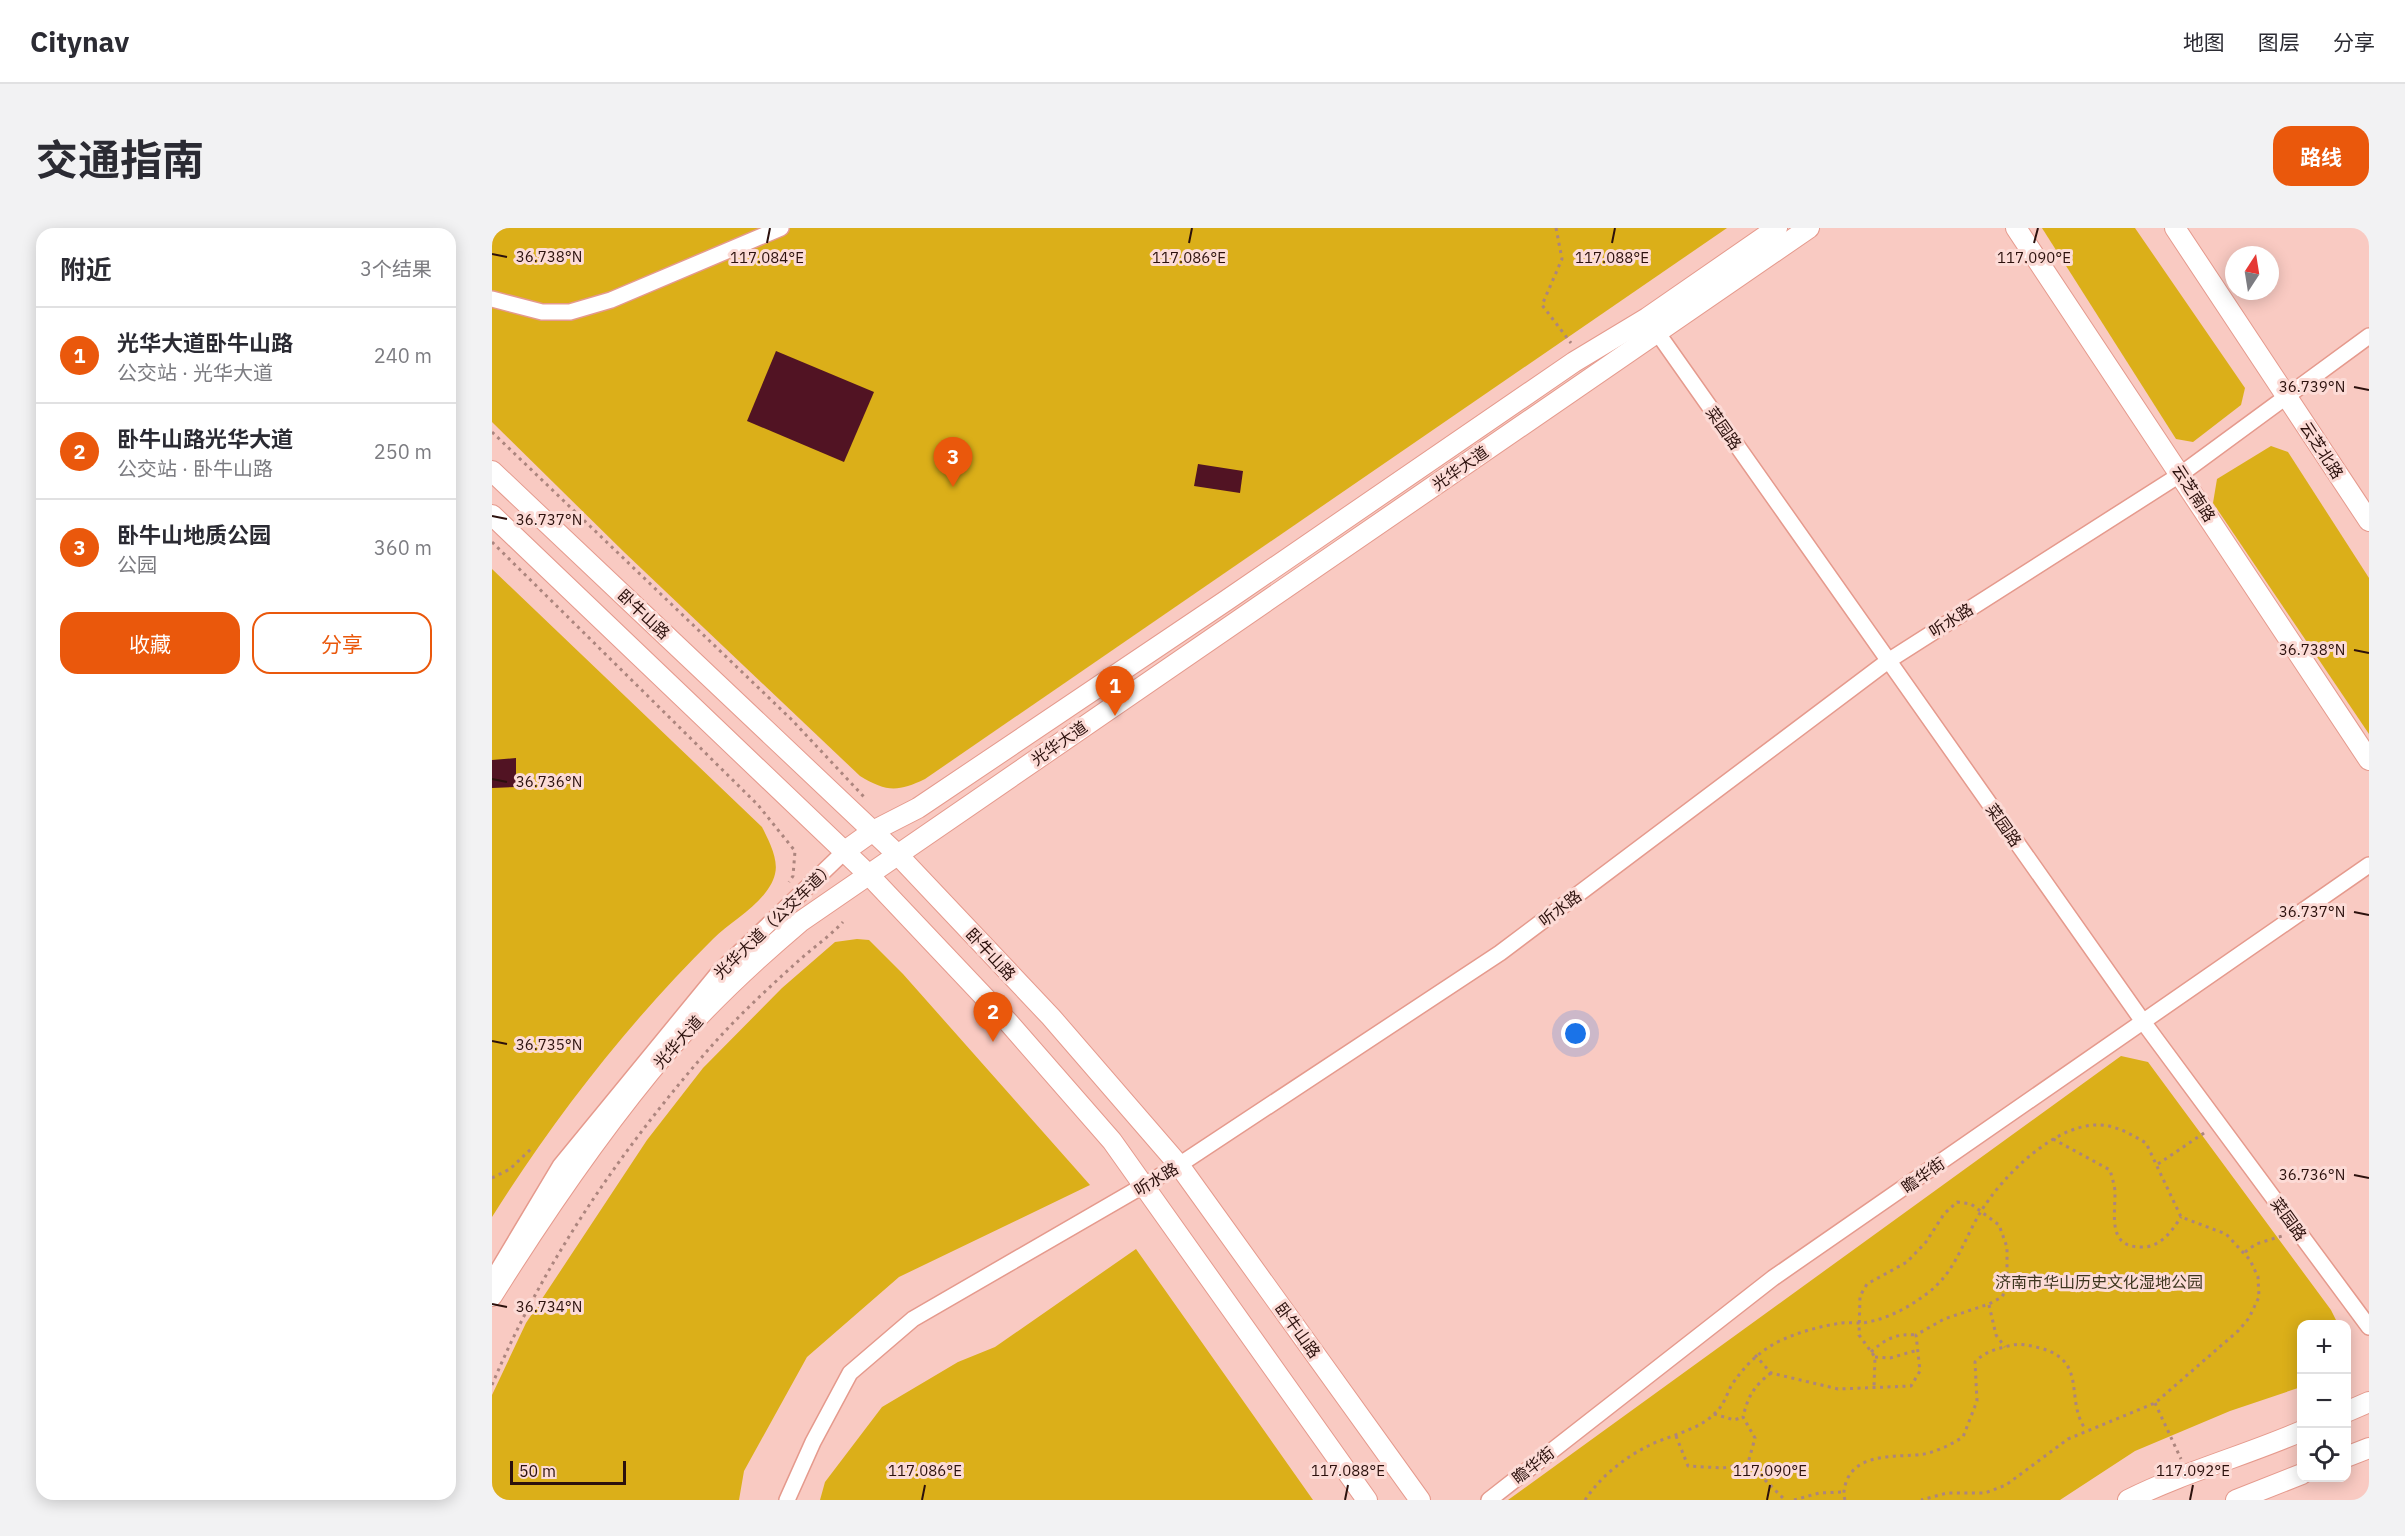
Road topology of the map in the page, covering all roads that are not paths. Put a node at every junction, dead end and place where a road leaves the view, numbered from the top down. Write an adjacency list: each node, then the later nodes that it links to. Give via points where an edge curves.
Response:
1 (781, 228): 6 (street, via 611,300 570,312 542,312)
2 (1777, 228): 7 (main road, 光华大道)
3 (1809, 228): 7 (main road, 光华大道)
4 (2016, 228): 11 (main road, 云芝南路)
5 (2175, 228): 9 (main road, 云芝北路)
6 (492, 299)
7 (1652, 325): 14 (street, 菜园路); 16 (main road, 光华大道, via 1574,363 912,812); 18 (main road, 光华大道)
8 (2369, 336): 9 (street, 听水路)
9 (2286, 395): 11 (street, 听水路); 13 (main road, 云芝北路)
10 (492, 471): 16 (main road, 卧牛山路)
11 (2181, 474): 14 (street, 听水路); 15 (main road, 云芝南路)
12 (492, 515): 17 (main road, 卧牛山路)
13 (2369, 521)
14 (1888, 661): 21 (street, 菜园路); 22 (street, 听水路, via 1500,953)
15 (2369, 760)
16 (873, 831): 17 (main road, 光华大道); 18 (main road, 卧牛山路)
17 (845, 851): 20 (main road, 卧牛山路); 24 (street, 光华大道（公交车道）, via 719,972 560,1166)
18 (898, 855): 20 (main road, 光华大道); 22 (main road, 卧牛山路, via 1051,1017)
19 (2369, 866): 21 (street, 瞻华街)
20 (868, 874): 23 (main road, 卧牛山路, via 1009,1023 1112,1141); 25 (main road, 光华大道, via 800,922 746,968 670,1048 585,1156)
21 (2144, 1023): 26 (street, 菜园路); 36 (street, 瞻华街, via 1773,1278)
22 (1179, 1166): 23 (street, 听水路); 35 (main road, 卧牛山路)
23 (1145, 1186): 33 (street, 听水路, via 913,1319 850,1373); 34 (main road, 卧牛山路)
24 (492, 1280)
25 (492, 1296)
26 (2369, 1327)
27 (2369, 1402): 28 (main road)
28 (2351, 1410)
29 (2297, 1433): 37 (main road)
30 (2369, 1448): 31 (main road)
31 (2351, 1455)
32 (2297, 1476): 38 (main road)
33 (787, 1500)
34 (1367, 1500)
35 (1420, 1500)
36 (1489, 1500)
37 (2128, 1500)
38 (2236, 1500)

